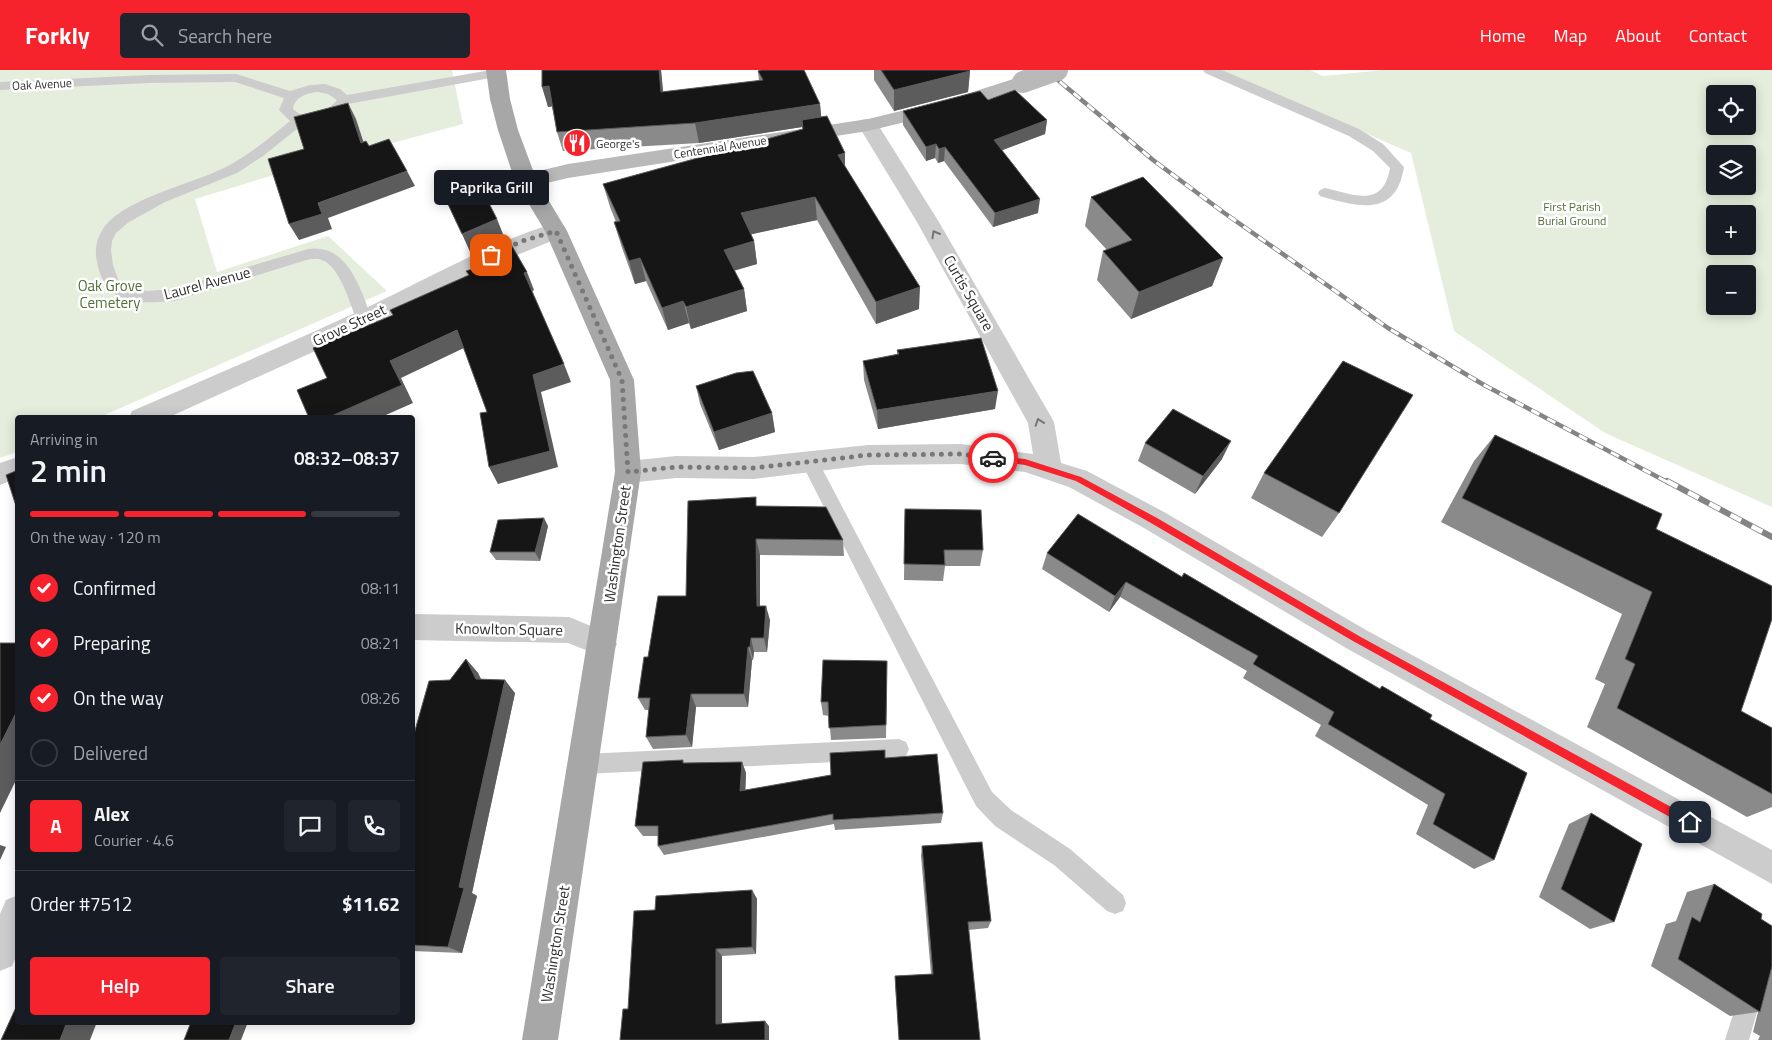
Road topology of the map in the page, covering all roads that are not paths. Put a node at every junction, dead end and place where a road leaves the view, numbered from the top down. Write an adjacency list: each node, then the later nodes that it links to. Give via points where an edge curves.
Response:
1 (1058, 70): 9 (street, Centennial Avenue, bridge, via 956,104)
2 (1210, 70): 11 (lane, via 1352,132 1383,151 1397,167 1397,178 1388,194 1379,199 1370,202)
3 (496, 71): 7 (lane); 10 (main road, Washington Street, via 508,130)
4 (231, 74): 5 (lane, Oak Avenue); 6 (lane, Oak Avenue)
5 (0, 86)
6 (291, 96): 7 (lane, via 322,88); 8 (lane, via 286,110)
7 (344, 100): 8 (lane, via 330,114 317,120)
8 (300, 120): 13 (lane, Laurel Avenue, via 244,163 118,221 104,241 104,263 116,288 138,297 154,297 174,295 298,257 326,255 353,289)
9 (868, 125): 10 (street, Centennial Avenue, via 568,171); 17 (street, Curtis Square, one-way to 9, via 1041,422 928,222)
10 (526, 181): 12 (main road, Washington Street)
11 (1325, 193)
12 (556, 231): 13 (street, Grove Street, via 522,241 476,262); 18 (main road, Washington Street, via 622,380)
13 (364, 319): 14 (street, Grove Street)
14 (148, 415)
15 (810, 462): 17 (street, via 868,455 961,454 1025,462); 18 (street, via 754,468 676,467); 25 (lane, via 984,799 1003,818 1062,857)
16 (15, 468): 19 (street)
17 (1049, 470): 24 (street, via 1078,479 1356,639)
18 (628, 472): 21 (main road, Washington Street)
19 (0, 474)
20 (415, 627): 21 (street, Knowlton Square, via 569,630)
21 (602, 644): 23 (main road, Washington Street)
22 (899, 749): 23 (lane)
23 (584, 764): 29 (main road, Washington Street)
24 (1772, 868)
25 (1115, 903)
26 (15, 919): 27 (street)
27 (0, 954)
28 (1757, 973): 30 (lane)
29 (540, 1040)
30 (1737, 1040)

